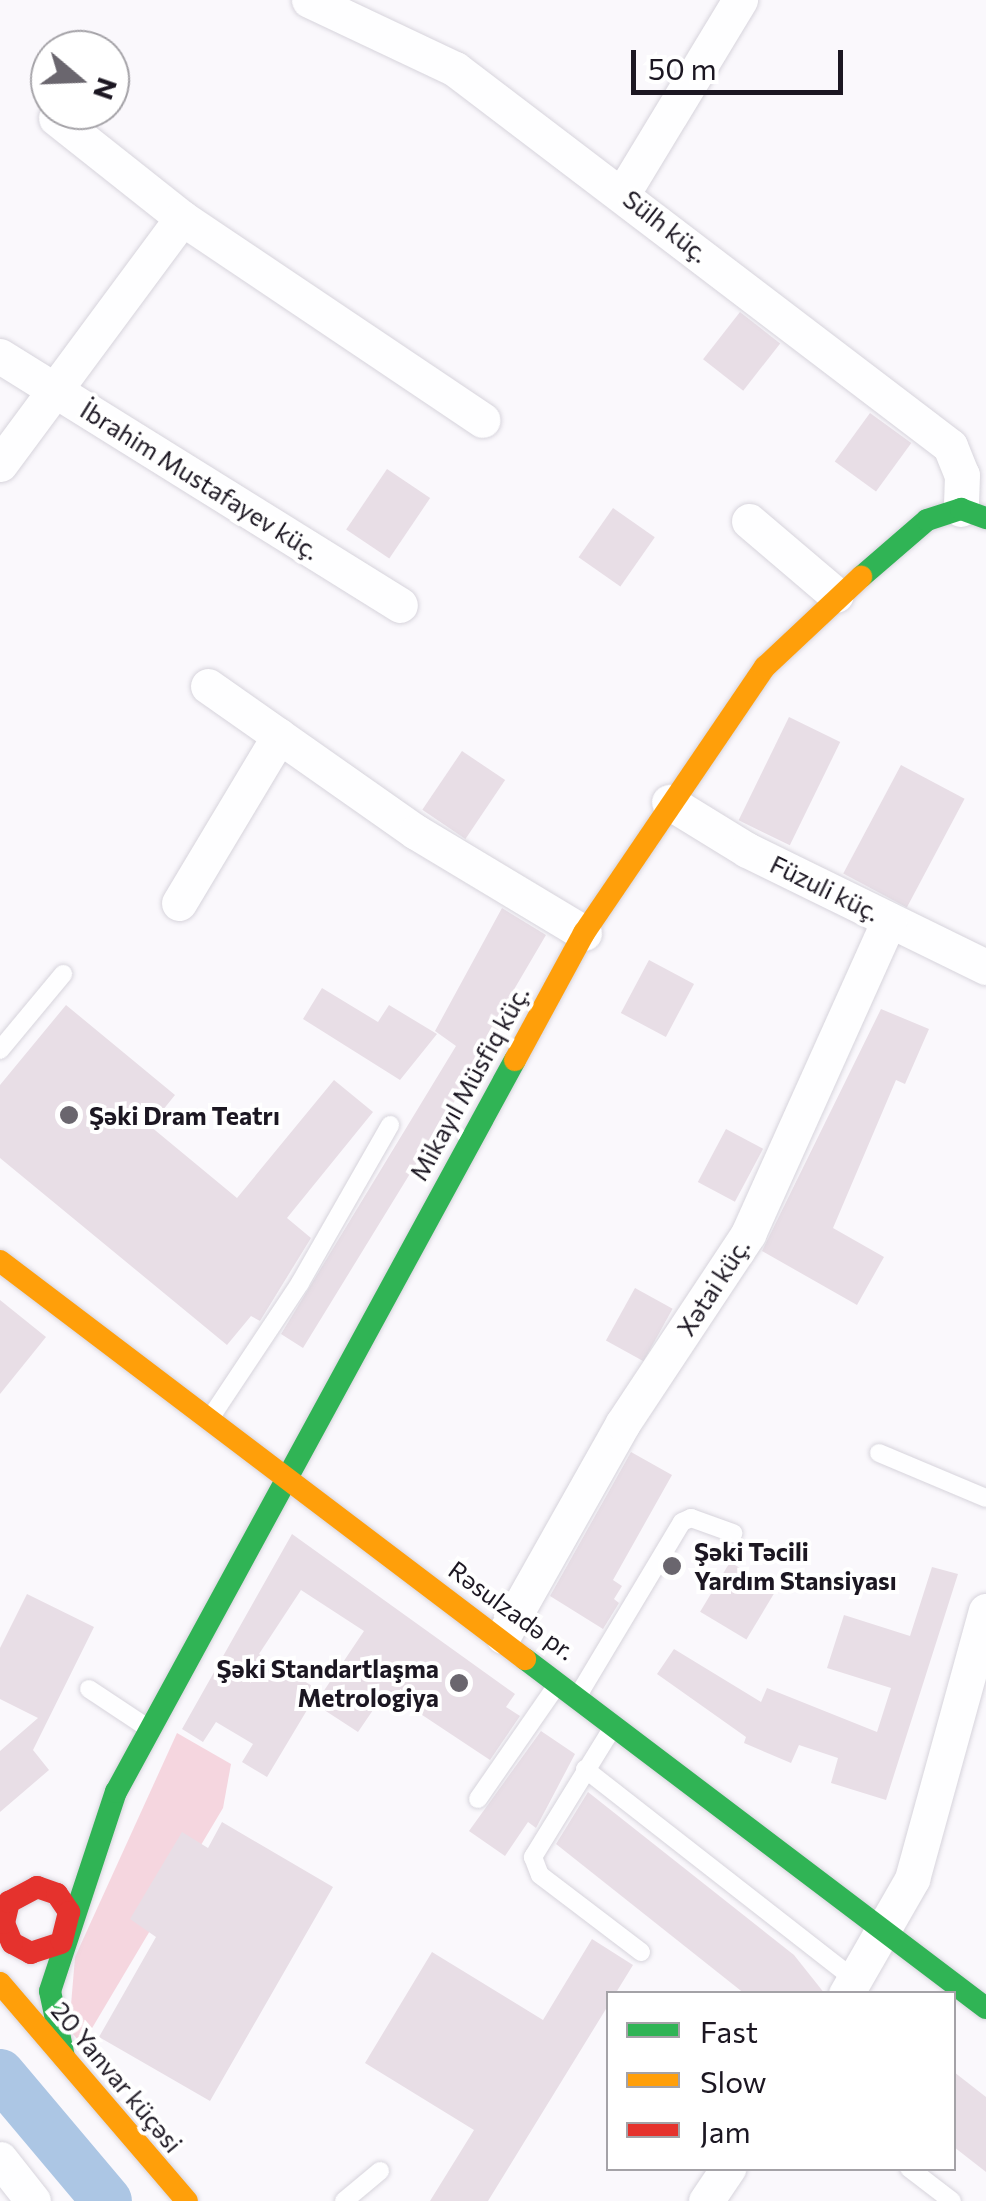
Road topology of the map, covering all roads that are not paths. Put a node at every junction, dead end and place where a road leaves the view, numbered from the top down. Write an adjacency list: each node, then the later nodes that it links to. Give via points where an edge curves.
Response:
1 (309, 0): 4 (street, Sülh küç., via 455,69)
2 (740, 0): 4 (street)
3 (71, 130): 5 (street)
4 (624, 193): 10 (street, Sülh küç., via 950,446)
5 (182, 218): 7 (street); 8 (street)
6 (0, 356): 7 (street, İbrahim Mustafayev küç.)
7 (57, 392): 9 (street); 13 (street, İbrahim Mustafayev küç.)
8 (483, 420)
9 (0, 464)
10 (973, 514): 12 (main road, Mikayıl Müsfiq küç., via 927,520)
11 (750, 521): 12 (street)
12 (836, 595): 16 (main road, Mikayıl Müsfiq küç., via 764,667)
13 (400, 604)
14 (208, 686): 15 (street)
15 (279, 736): 17 (street); 19 (street, via 416,832)
16 (668, 802): 18 (street, Füzuli küç., via 712,832); 19 (main road, Mikayıl Müsfiq küç.)
17 (179, 903)
18 (889, 920): 20 (street, Füzuli küç.); 31 (street, Xətai küç., via 748,1234 623,1423)
19 (584, 932): 27 (main road, Mikayıl Müsfiq küç.)
20 (986, 967)
21 (63, 974): 22 (lane)
22 (0, 1050)
23 (390, 1125): 25 (lane, via 300,1283)
24 (0, 1261): 25 (main road, Rəsulzadə pr.)
25 (208, 1422): 27 (main road, Rəsulzadə pr.)
26 (878, 1453): 28 (lane)
27 (283, 1477): 31 (main road, Rəsulzadə pr.); 35 (main road, Mikayıl Müsfiq küç.)
28 (986, 1498)
29 (733, 1532): 32 (lane, via 692,1518 682,1522)
30 (986, 1611): 43 (street, via 912,1879)
31 (503, 1636): 32 (main road, Rəsulzadə pr.)
32 (570, 1687): 34 (main road, Rəsulzadə pr.); 38 (lane)
33 (89, 1690): 35 (lane)
34 (616, 1723): 36 (lane); 43 (main road, Rəsulzadə pr.)
35 (149, 1728): 37 (main road, Mikayıl Müsfiq küç.)
36 (585, 1769): 46 (lane, via 533,1857 540,1875); 47 (lane)
37 (116, 1792): 39 (main road); 45 (main road)
38 (478, 1799)
39 (78, 1834)
40 (52, 1862): 42 (main road)
41 (0, 1886): 42 (main road)
42 (26, 1889): 44 (main road, via 9,1902); 45 (main road, via 57,1894 69,1912)
43 (889, 1930): 47 (street); 49 (main road, Rəsulzadə pr.)
44 (7, 1938): 45 (main road, via 42,1953); 48 (main road)
45 (64, 1938): 48 (main road); 50 (main road, via 49,2010)
46 (641, 1952)
47 (850, 1987)
48 (2, 1989): 50 (main road, 20 Yanvar küçəsi)
49 (986, 2008)
50 (64, 2057): 56 (main road, 20 Yanvar küçəsi)
51 (0, 2159): 55 (street)
52 (380, 2171): 57 (lane)
53 (726, 2171): 58 (street)
54 (914, 2171): 59 (lane)
55 (32, 2201)
56 (187, 2201)
57 (344, 2201)
58 (706, 2201)
59 (952, 2201)

